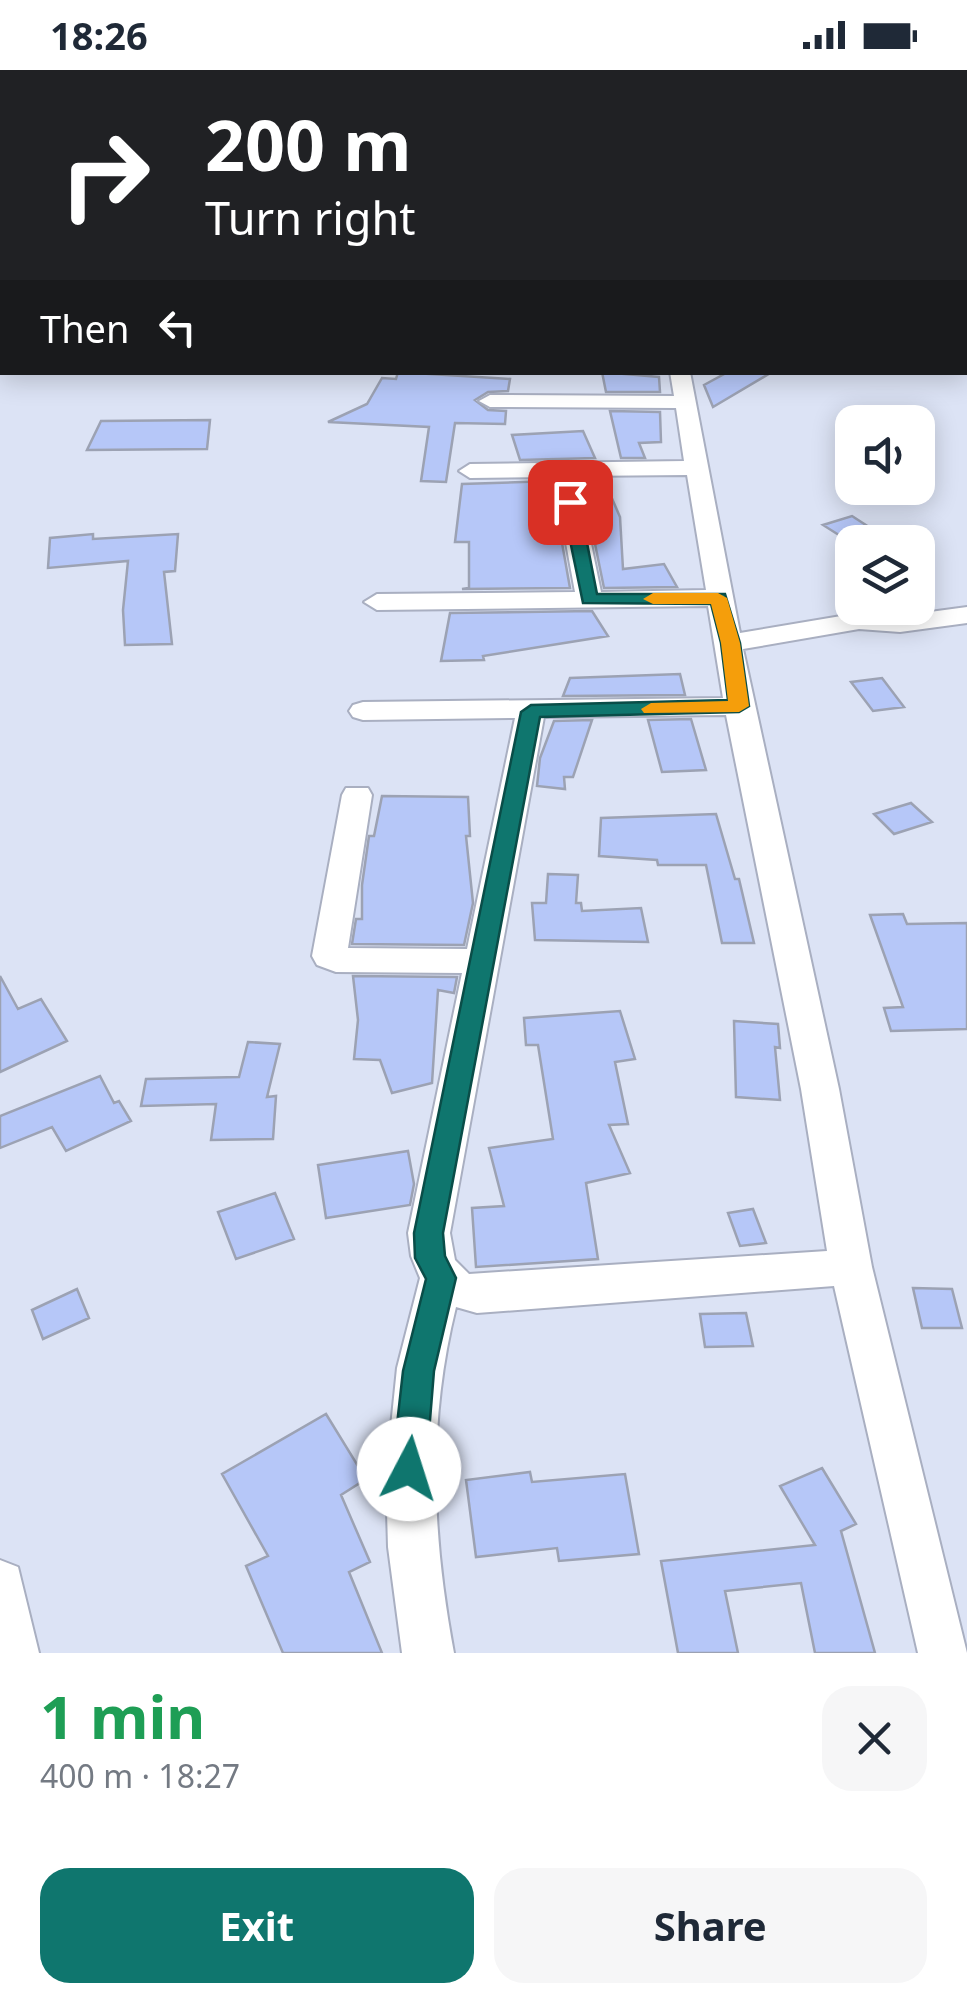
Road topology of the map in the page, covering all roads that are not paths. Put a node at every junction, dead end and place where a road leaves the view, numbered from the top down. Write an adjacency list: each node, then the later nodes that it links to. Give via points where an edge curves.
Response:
1 (682, 388): 2 (street); 3 (street)
2 (490, 401)
3 (696, 468): 4 (street); 6 (street)
4 (564, 469): 5 (street); 8 (street)
5 (470, 470)
6 (718, 598): 8 (street); 14 (street)
7 (967, 598): 10 (street)
8 (589, 600): 9 (street)
9 (377, 602)
10 (935, 602)
11 (967, 614): 12 (street)
12 (935, 619)
13 (836, 625): 14 (street)
14 (730, 643): 15 (street)
15 (739, 706): 17 (street); 20 (street)
16 (363, 711): 17 (street)
17 (531, 712): 19 (street)
18 (357, 796): 19 (street, via 329,956)
19 (483, 961): 21 (street, via 428,1233 430,1258)
20 (851, 1267): 21 (street, via 476,1294 455,1292); 25 (street)
21 (442, 1278): 24 (street, via 418,1371 409,1469 414,1578)
22 (0, 1585): 23 (street)
23 (13, 1653)
24 (428, 1653)
25 (944, 1653)

